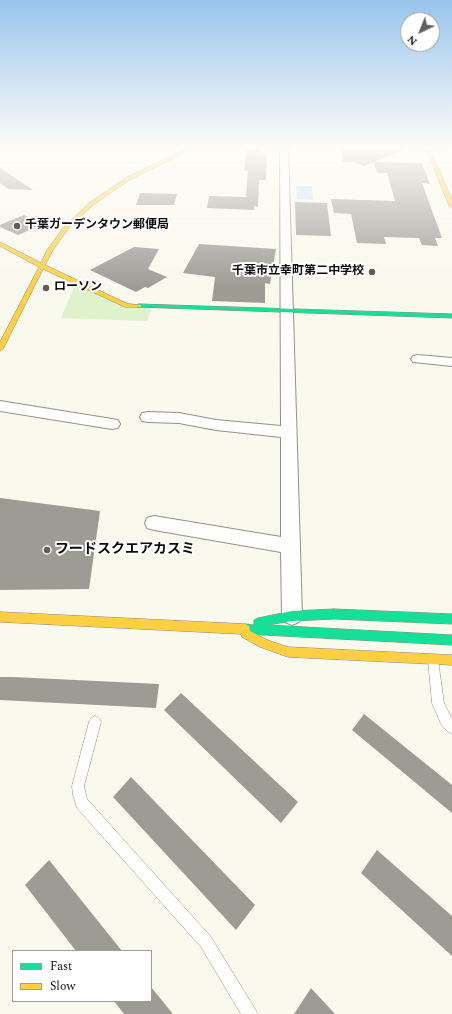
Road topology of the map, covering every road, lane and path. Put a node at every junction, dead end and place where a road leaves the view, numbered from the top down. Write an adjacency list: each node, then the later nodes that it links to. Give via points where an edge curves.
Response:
1 (107, 193): 6 (street, via 91,204 66,228)
2 (285, 193): 7 (street)
3 (447, 193): 4 (street)
4 (452, 206)
5 (0, 244): 6 (street)
6 (42, 266): 7 (street, via 127,306); 9 (street)
7 (287, 312): 8 (street); 15 (street)
8 (452, 316)
9 (0, 349)
10 (418, 359): 11 (street)
11 (452, 362)
12 (0, 406): 14 (street)
13 (148, 418): 15 (street, via 179,418 216,425)
14 (112, 424)
15 (289, 432): 17 (street)
16 (154, 523): 17 (street)
17 (291, 546): 18 (street)
18 (292, 616): 20 (street, via 334,614); 21 (street, via 266,620)
19 (0, 617): 21 (street)
20 (452, 620)
21 (238, 630): 22 (street); 23 (street, via 264,644 288,652)
22 (452, 640)
23 (433, 659): 24 (street); 26 (lane, via 438,703 445,720)
24 (452, 660)
25 (95, 722): 27 (lane, via 78,786 82,803 206,942)
26 (452, 728)
27 (250, 1014)

